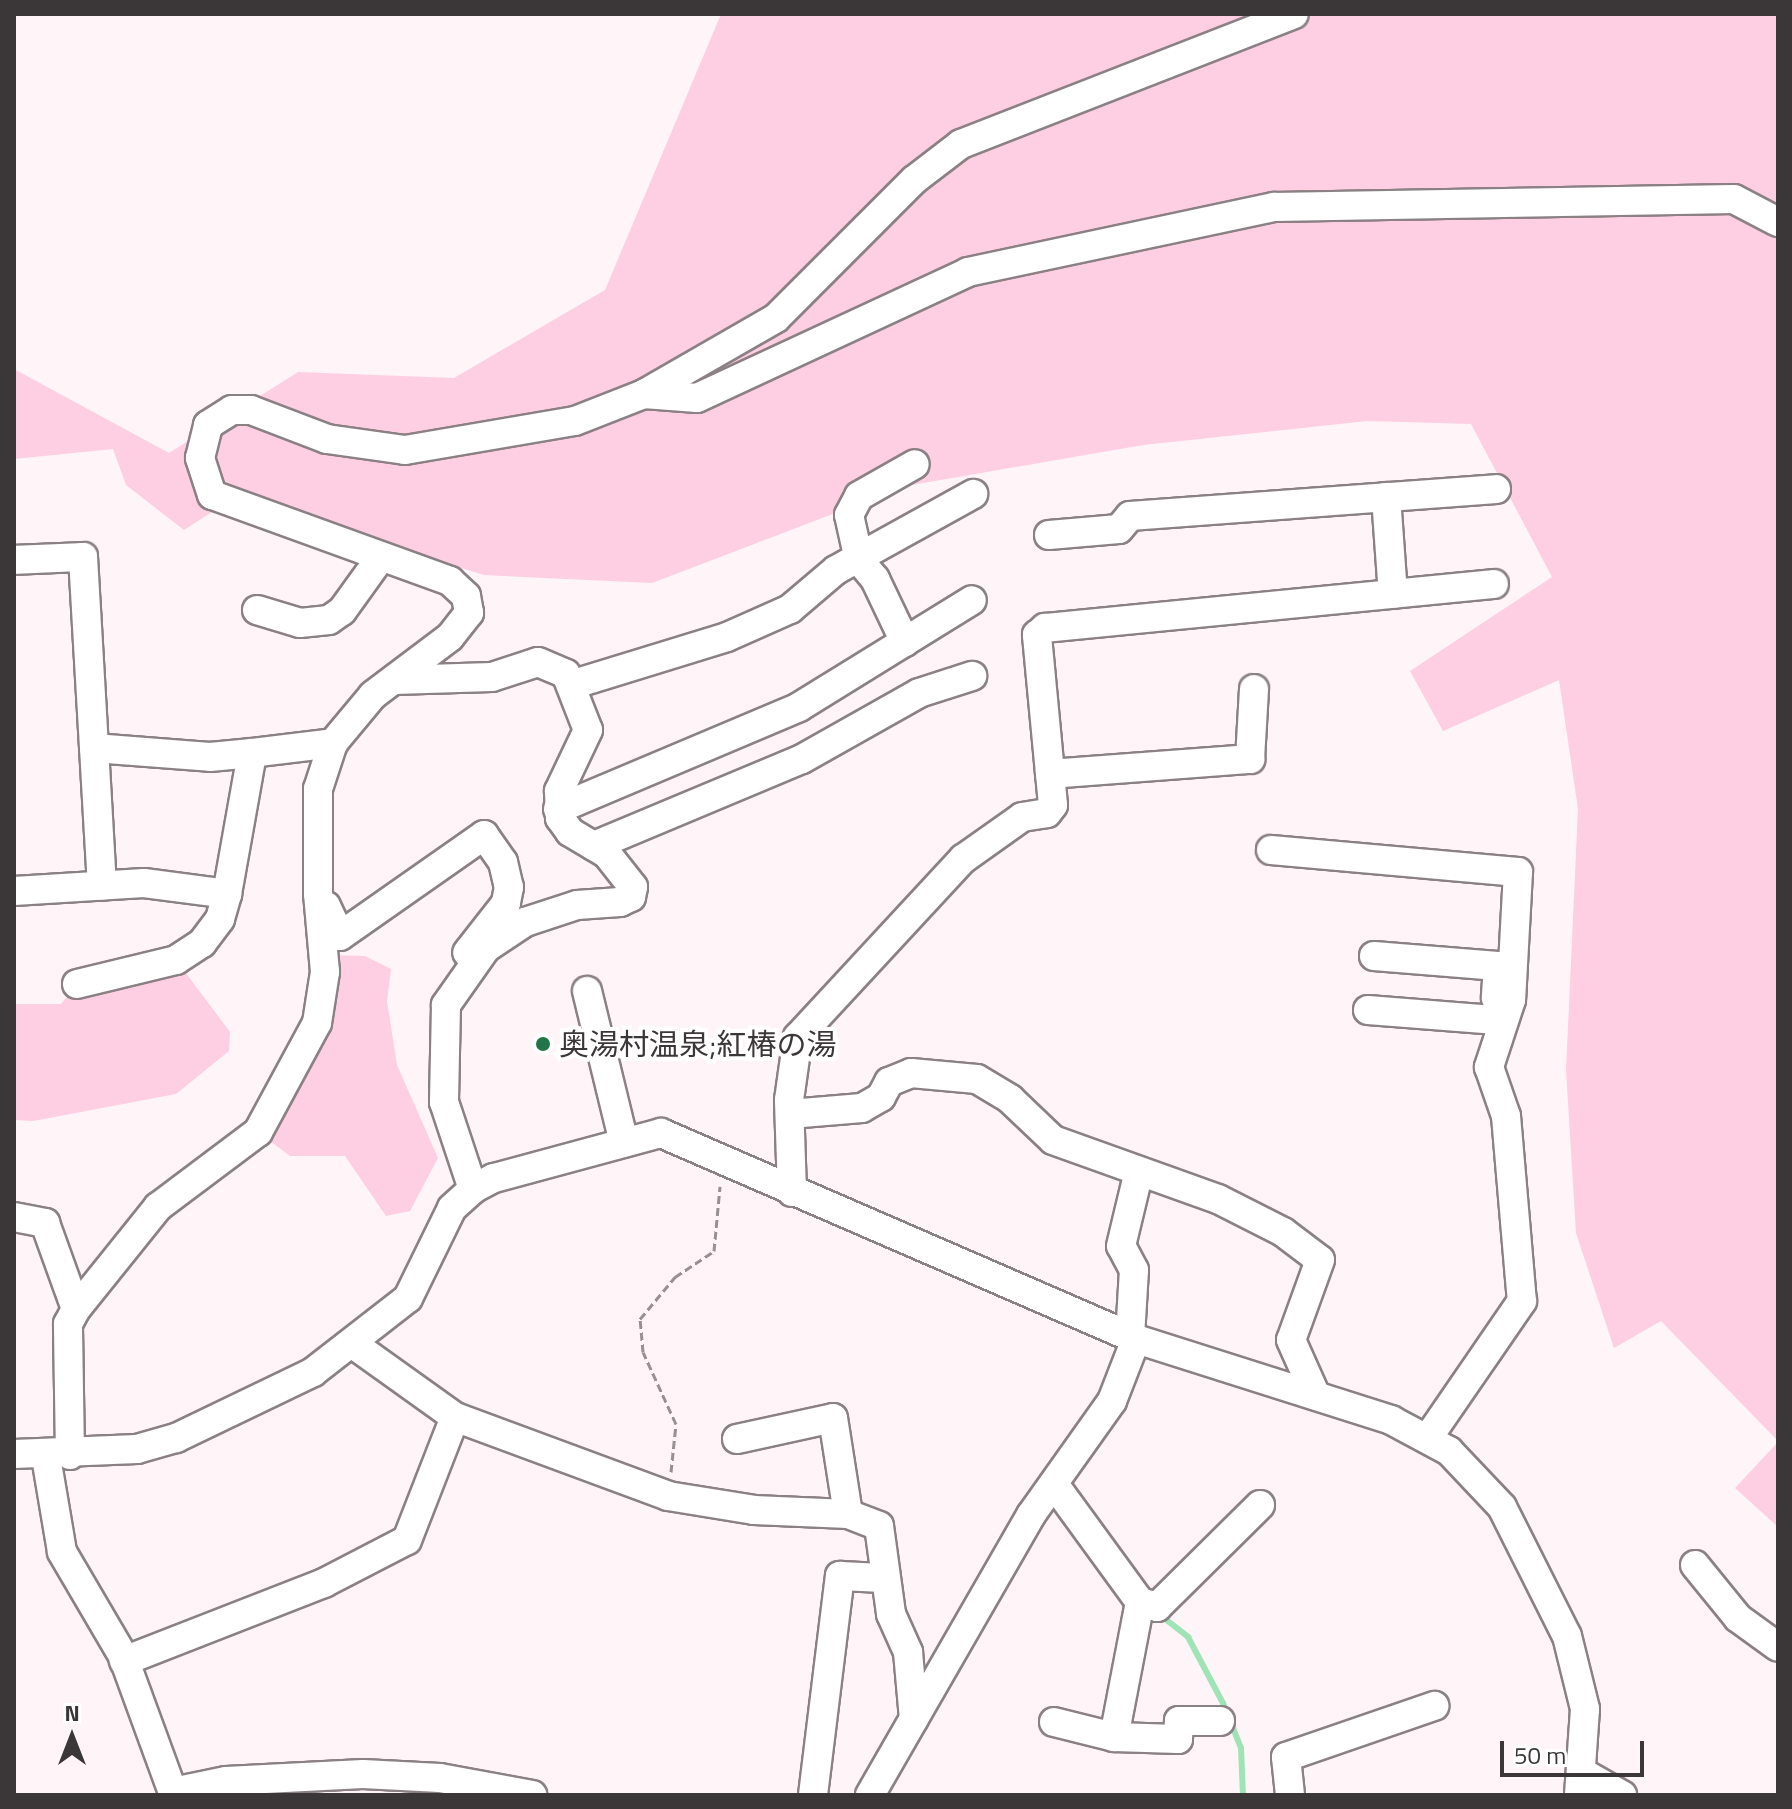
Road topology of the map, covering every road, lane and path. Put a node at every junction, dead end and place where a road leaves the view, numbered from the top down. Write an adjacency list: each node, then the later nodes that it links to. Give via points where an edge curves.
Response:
1 (1294, 14): 3 (street, via 961,144 914,180 776,318)
2 (1778, 222): 3 (street, via 1734,199 1274,207 968,272 697,398)
3 (644, 394): 9 (street, via 575,421 405,450 327,439 251,410 232,410 208,425 200,458 212,495)
4 (915, 464): 11 (street, via 859,496 849,515)
5 (1496, 489): 7 (street)
6 (973, 494): 11 (street)
7 (1386, 497): 8 (street, via 1130,516 1119,529); 13 (street)
8 (1049, 535)
9 (381, 557): 15 (street, via 342,611 329,620 300,623); 18 (street, via 450,581 466,596 469,613 464,626)
10 (14, 560): 24 (street, via 83,557)
11 (859, 560): 16 (street, via 875,579); 19 (street, via 836,570 790,609 727,637)
12 (1494, 584): 13 (street)
13 (1393, 594): 26 (street, via 1045,628 1037,635)
14 (972, 600): 16 (street)
15 (257, 610)
16 (905, 642): 20 (street)
17 (972, 676): 22 (street, via 919,693)
18 (394, 680): 19 (street, via 492,677 538,662 554,665); 23 (street, via 349,720)
19 (571, 685): 27 (street, via 588,730 559,791)
20 (836, 686): 22 (street); 27 (street, via 799,707)
21 (1254, 689): 26 (street, via 1250,759)
22 (854, 729): 28 (street, via 802,759)
23 (333, 743): 25 (street); 33 (street, via 318,789)
24 (94, 748): 25 (street, via 210,757); 30 (street)
25 (252, 753): 32 (street)
26 (1050, 774): 42 (street, via 1053,805 1047,813 1022,817 963,859 798,1037)
27 (558, 809): 28 (street, via 570,832)
28 (594, 846): 38 (street, via 628,875 631,897 577,905 525,922 486,948)
29 (1271, 850): 41 (street, via 1518,872 1511,1000)
30 (102, 885): 31 (street); 32 (street, via 184,885)
31 (14, 891)
32 (227, 894): 35 (street, via 220,919 202,943 176,960)
33 (318, 894): 38 (street, via 340,936 484,835 503,862 506,903 482,930 448,985); 48 (street, via 325,972 317,1023 258,1132)
34 (1374, 956): 40 (street, via 1498,966)
35 (77, 984)
36 (310, 984): 48 (street, via 299,1029 252,1114 232,1138 180,1173)
37 (587, 991): 43 (street)
38 (446, 1005): 46 (street, via 444,1102)
39 (1368, 1010): 40 (street)
40 (1494, 1020): 41 (street)
41 (1492, 1050): 55 (street, via 1489,1067 1506,1116 1515,1188 1512,1232 1522,1301)
42 (790, 1114): 45 (street, via 862,1108 881,1097 889,1082 911,1073 942,1073 977,1079 1010,1099 1053,1140); 47 (street)
43 (624, 1143): 44 (street, via 661,1133); 46 (street, via 494,1178)
44 (724, 1159): 47 (street); 60 (path, via 714,1251 675,1277 640,1319 643,1352 676,1424)
45 (1139, 1171): 51 (street, via 1121,1246 1134,1270); 53 (street, via 1218,1199 1283,1232 1320,1260 1291,1340)
46 (473, 1189): 52 (street, via 452,1208 408,1298)
47 (792, 1192): 51 (street)
48 (174, 1195): 50 (street, via 125,1243)
49 (14, 1217): 50 (street, via 45,1223)
50 (76, 1309): 58 (street, via 68,1324)
51 (1133, 1338): 53 (street); 59 (street, via 1112,1401)
52 (353, 1344): 54 (street); 58 (street, via 313,1372 176,1438 137,1449)
53 (1316, 1396): 55 (street)
54 (455, 1417): 60 (street); 67 (street, via 407,1540 324,1583)
55 (1428, 1438): 73 (street, via 1467,1468 1502,1507 1567,1636 1585,1709)
56 (737, 1439): 62 (street, via 833,1418)
57 (14, 1454): 58 (street)
58 (58, 1456): 67 (street, via 62,1552)
59 (1054, 1484): 65 (street); 69 (street)
60 (668, 1496): 62 (street, via 754,1510)
61 (1260, 1505): 65 (street, via 1157,1607)
62 (848, 1514): 64 (street, via 879,1526)
63 (1695, 1565): 66 (street, via 1738,1618)
64 (883, 1578): 69 (street, via 908,1652); 76 (street, via 840,1576)
65 (1140, 1602): 72 (street)
66 (1778, 1647)
67 (124, 1661): 74 (street)
68 (1434, 1706): 78 (street, via 1286,1757)
69 (914, 1719): 77 (street)
70 (1220, 1721): 72 (street, via 1179,1721 1178,1739)
71 (1054, 1722): 72 (street)
72 (1114, 1737)
73 (1581, 1784): 79 (street)
74 (174, 1794): 75 (street, via 226,1781 363,1774 440,1778)
75 (532, 1795)
76 (813, 1795)
77 (870, 1795)
78 (1290, 1795)
79 (1622, 1795)

